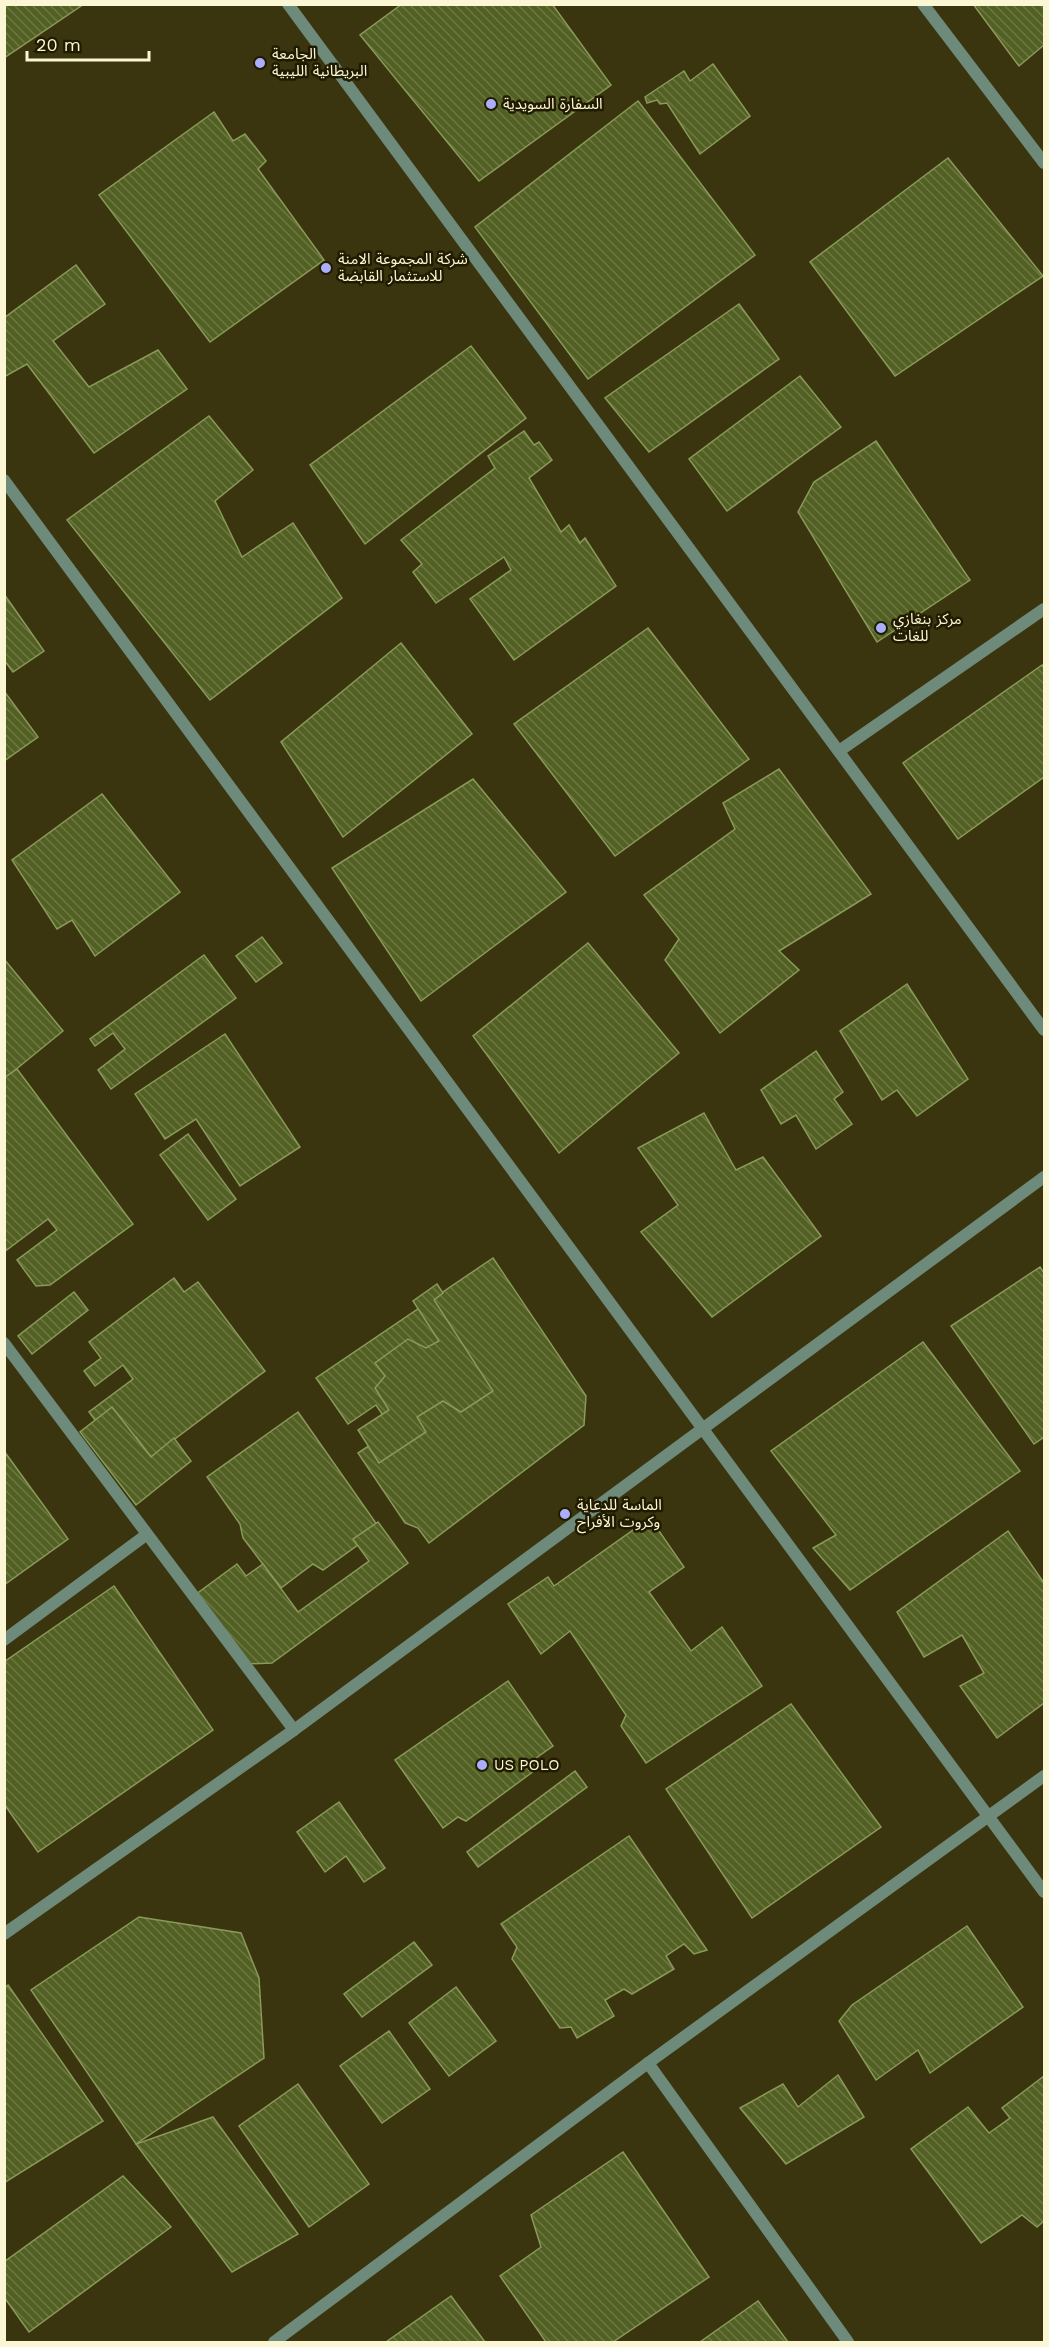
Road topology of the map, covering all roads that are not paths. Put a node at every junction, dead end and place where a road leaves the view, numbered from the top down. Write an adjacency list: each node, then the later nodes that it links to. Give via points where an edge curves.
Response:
1 (288, 4): 6 (street)
2 (923, 4): 3 (street)
3 (1044, 163)
4 (4, 480): 10 (street)
5 (1044, 609): 6 (street)
6 (839, 751): 7 (street)
7 (1044, 1030)
8 (1044, 1177): 10 (street)
9 (4, 1343): 11 (street)
10 (702, 1429): 13 (street); 15 (street)
11 (146, 1535): 12 (street); 13 (street)
12 (4, 1640)
13 (294, 1730): 17 (street)
14 (1044, 1776): 15 (street)
15 (987, 1817): 16 (street); 18 (street)
16 (1044, 1892)
17 (4, 1934)
18 (648, 2063): 19 (street); 20 (street)
19 (274, 2343)
20 (848, 2343)

